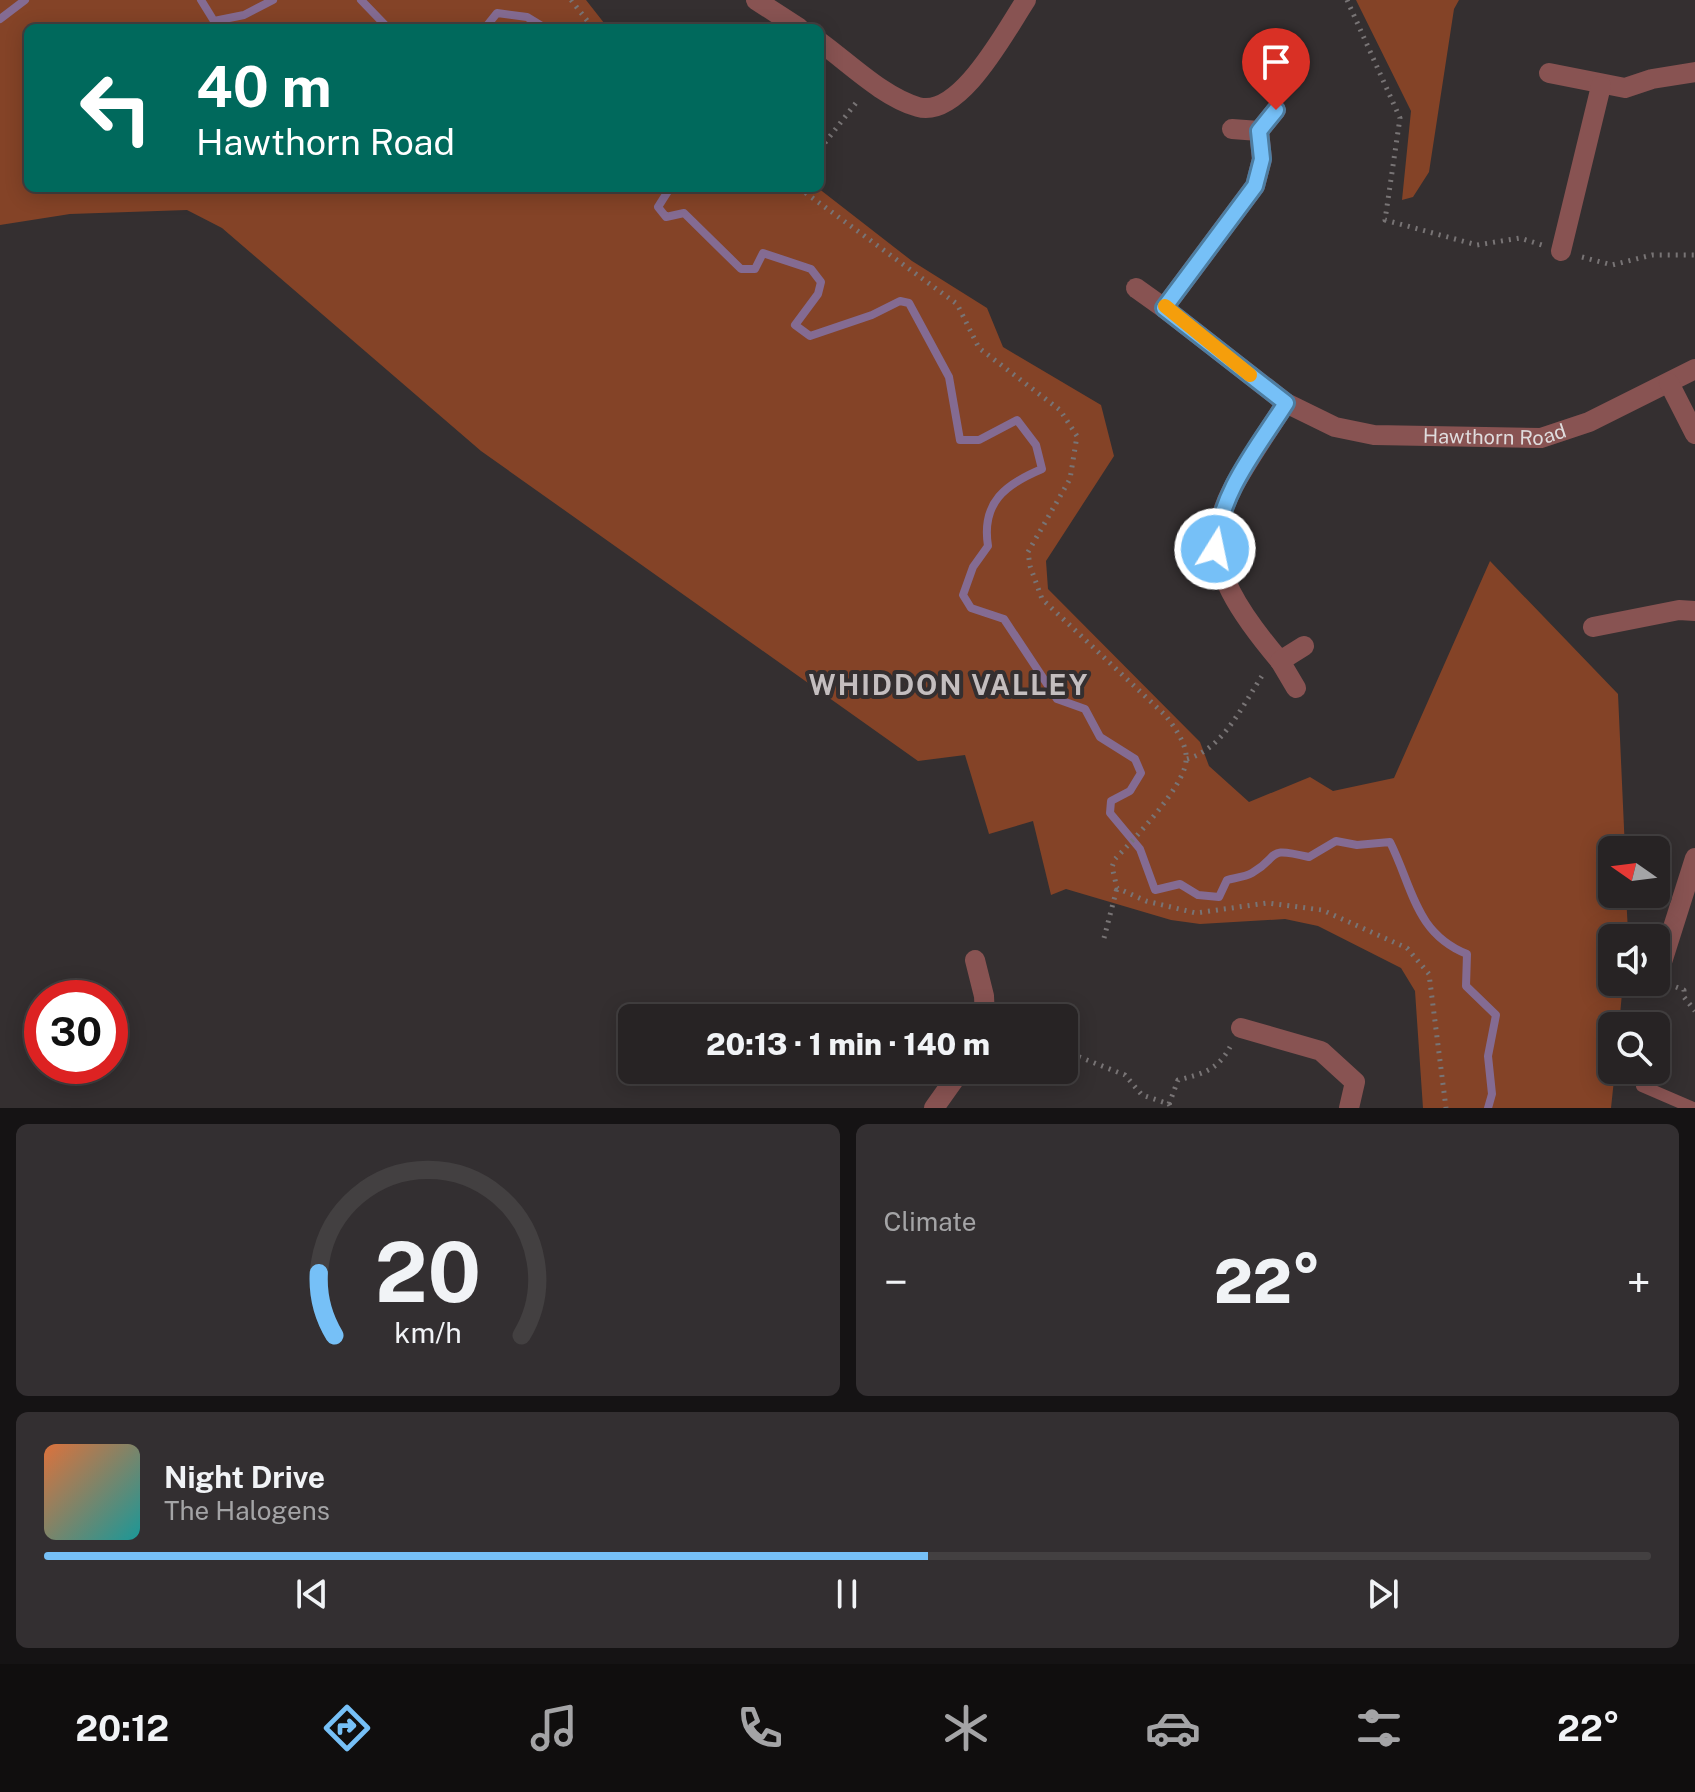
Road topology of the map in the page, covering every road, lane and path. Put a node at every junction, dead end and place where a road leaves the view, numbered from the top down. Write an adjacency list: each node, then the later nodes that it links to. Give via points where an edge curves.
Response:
1 (571, 0): 5 (path)
2 (756, 0): 6 (street)
3 (1026, 0): 10 (street, via 956,98 943,106 920,108)
4 (1347, 0): 17 (path, via 1400,118 1385,220 1477,245 1520,238)
5 (590, 24)
6 (793, 24)
7 (824, 45): 10 (street)
8 (1695, 72): 11 (street, via 1625,88)
9 (1549, 73): 11 (street)
10 (874, 81): 15 (path)
11 (1601, 86): 17 (street)
12 (1276, 110): 14 (street)
13 (1232, 129): 14 (street)
14 (1259, 131): 20 (street, via 1262,159 1255,186)
15 (824, 144)
16 (804, 192): 30 (path, via 957,304 979,348 1061,412 1077,438 1070,479 1028,552 1040,597 1166,716 1179,733)
17 (1561, 251): 18 (path, via 1612,265 1652,255)
18 (1695, 255)
19 (1136, 288): 20 (street, Hawthorn Road)
20 (1164, 308): 23 (street, Hawthorn Road)
21 (1695, 369): 22 (street, Hawthorn Road)
22 (1669, 383): 23 (street, Hawthorn Road, via 1589,422 1541,438 1374,435 1335,427); 24 (street)
23 (1286, 403): 28 (street, via 1227,494 1215,549 1247,622)
24 (1695, 434)
25 (1695, 611): 26 (street)
26 (1593, 627)
27 (1304, 646): 28 (street)
28 (1280, 661): 29 (street); 30 (path, via 1262,676 1220,738)
29 (1296, 688)
30 (1187, 759): 32 (path, via 1181,779 1112,867)
31 (1695, 858): 33 (street)
32 (1117, 888): 34 (path); 44 (path, via 1196,913 1267,903 1323,910 1407,948 1429,974)
33 (1670, 937)
34 (1104, 938)
35 (975, 960): 36 (street)
36 (984, 1004)
37 (1241, 1028): 41 (path, via 1222,1062 1178,1080); 43 (street, via 1321,1051 1355,1082)
38 (1078, 1057): 41 (path, via 1125,1075 1142,1095)
39 (951, 1084): 42 (street)
40 (1642, 1086): 45 (lane)
41 (1170, 1106)
42 (934, 1108)
43 (1349, 1108)
44 (1446, 1108)
45 (1693, 1108)

